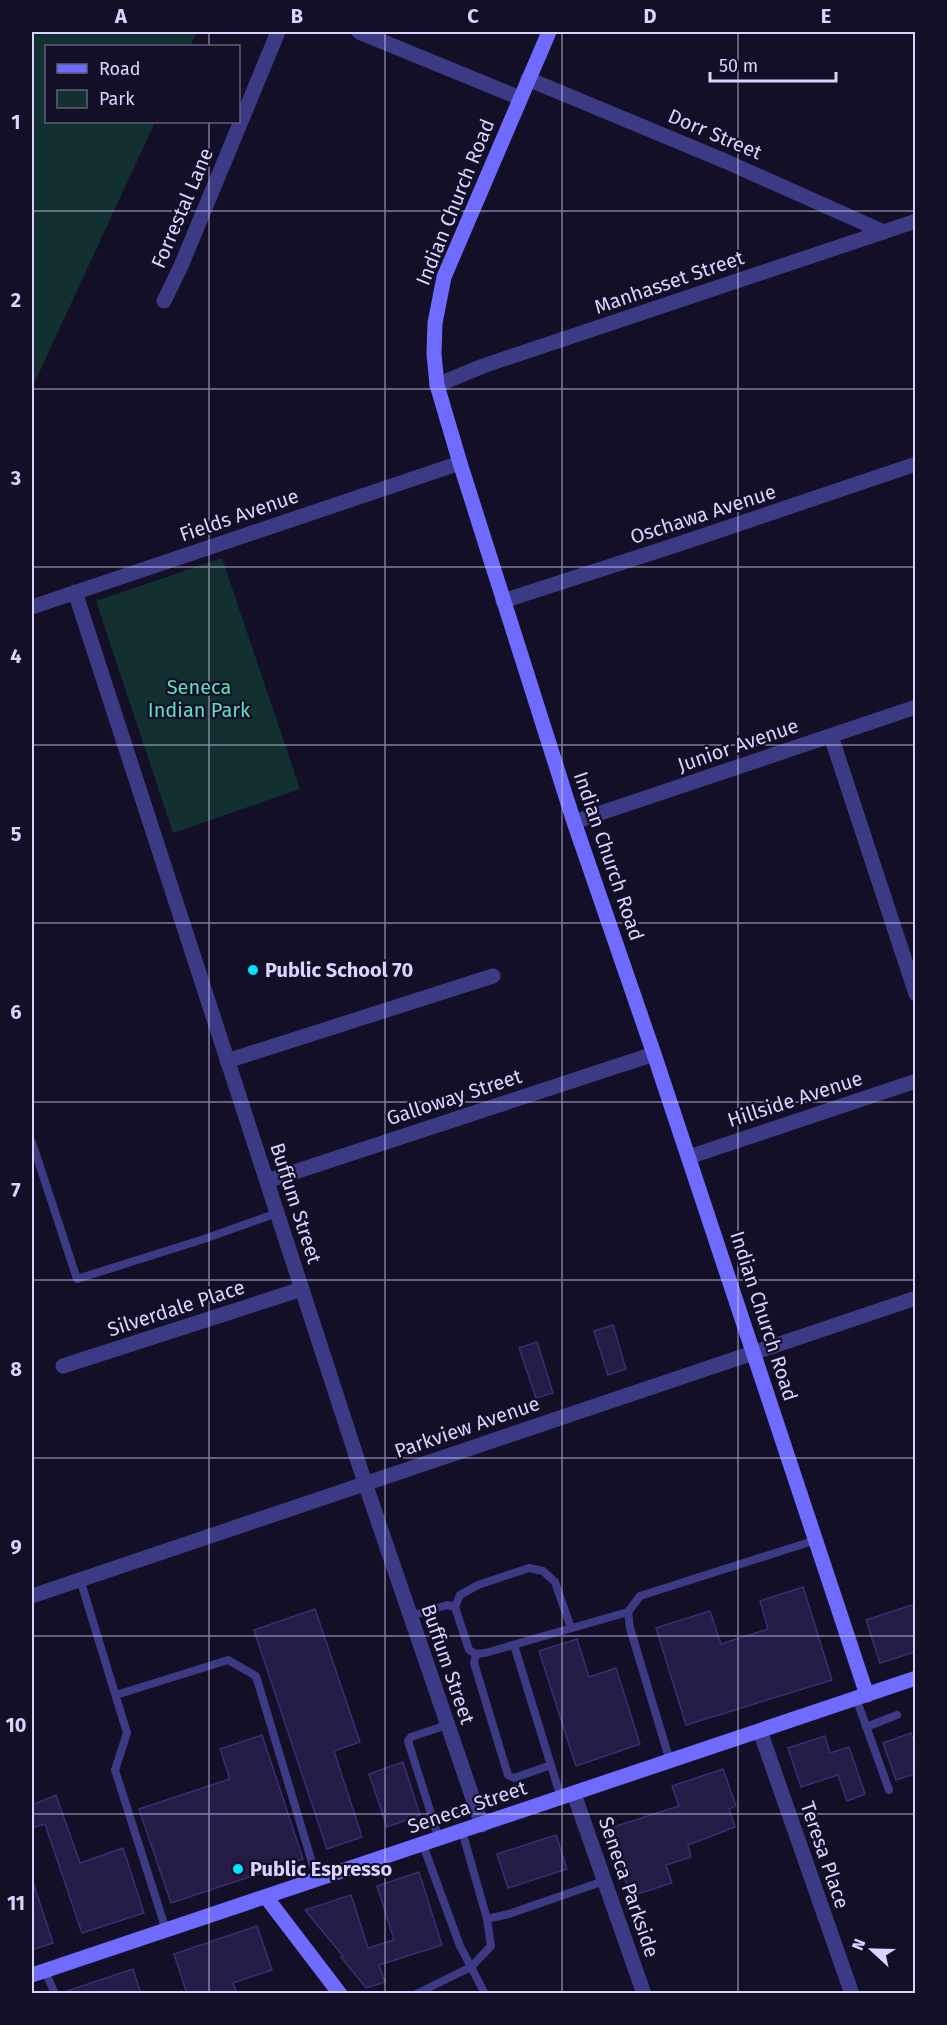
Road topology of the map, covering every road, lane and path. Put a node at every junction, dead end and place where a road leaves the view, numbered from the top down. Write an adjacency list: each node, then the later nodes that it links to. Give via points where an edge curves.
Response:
1 (278, 32): 8 (street, Forrestal Lane)
2 (359, 32): 5 (street)
3 (549, 32): 4 (street, Indian Church Road)
4 (528, 79): 5 (street, Indian Church Road); 7 (street, Dorr Street)
5 (520, 98): 9 (street, Indian Church Road, via 444,277 435,323)
6 (915, 221): 7 (street, Manhasset Street)
7 (884, 231): 9 (street, Manhasset Street)
8 (164, 302)
9 (437, 385): 10 (street, Indian Church Road)
10 (459, 463): 12 (street, Fields Avenue); 13 (street, Indian Church Road)
11 (915, 464): 13 (street, Oschawa Avenue)
12 (75, 592): 14 (street, Fields Avenue); 21 (street, Buffum Street)
13 (503, 601): 17 (street, Indian Church Road)
14 (32, 607)
15 (915, 707): 16 (street, Junior Avenue)
16 (831, 736): 17 (street, Junior Avenue); 19 (street)
17 (574, 822): 20 (street, Indian Church Road)
18 (493, 976): 21 (street)
19 (915, 994)
20 (654, 1054): 24 (street, Indian Church Road); 25 (street, Galloway Street)
21 (227, 1061): 25 (street, Buffum Street)
22 (915, 1081): 24 (street, Hillside Avenue)
23 (32, 1142): 26 (lane, via 77,1279)
24 (689, 1157): 29 (street, Indian Church Road)
25 (267, 1181): 26 (street, Buffum Street)
26 (277, 1213): 27 (street, Buffum Street)
27 (302, 1289): 30 (street, Silverdale Place); 31 (street, Buffum Street)
28 (915, 1298): 29 (street, Parkview Avenue)
29 (754, 1352): 31 (street, Parkview Avenue); 32 (street, Indian Church Road)
30 (63, 1366)
31 (365, 1483): 33 (street, Parkview Avenue); 37 (street, Buffum Street)
32 (816, 1540): 36 (lane, via 640,1596); 43 (street, Indian Church Road)
33 (80, 1580): 34 (street, Parkview Avenue); 42 (lane)
34 (32, 1596)
35 (455, 1607): 37 (lane, via 447,1605); 38 (lane, via 460,1595 478,1585 529,1568 543,1571 555,1582); 40 (lane, via 469,1650)
36 (628, 1612): 38 (lane); 48 (lane)
37 (410, 1616): 45 (street, Buffum Street)
38 (571, 1628): 39 (lane)
39 (514, 1645): 40 (lane); 49 (lane)
40 (476, 1654): 49 (lane, via 474,1663 508,1775 514,1778)
41 (915, 1678): 43 (street, Seneca Street)
42 (116, 1695): 56 (lane, via 228,1660 256,1676); 60 (lane, via 127,1733 115,1770)
43 (862, 1696): 46 (lane); 47 (street, Seneca Street)
44 (897, 1715): 46 (lane)
45 (447, 1725): 52 (street, Buffum Street); 54 (lane, via 408,1741)
46 (866, 1727): 50 (lane)
47 (760, 1731): 48 (street, Seneca Street); 68 (street, Teresa Place)
48 (670, 1761): 51 (street, Seneca Street)
49 (551, 1765): 51 (lane)
50 (889, 1790)
51 (567, 1796): 52 (street, Seneca Street); 57 (street, Seneca Parkside)
52 (482, 1825): 53 (street, Seneca Street)
53 (462, 1831): 54 (street, Seneca Street); 59 (lane)
54 (439, 1839): 55 (street, Seneca Street)
55 (423, 1845): 56 (street, Seneca Street); 61 (lane)
56 (317, 1880): 58 (street, Seneca Street)
57 (604, 1881): 59 (lane); 67 (street, Seneca Parkside)
58 (266, 1897): 60 (street, Seneca Street); 64 (street)
59 (486, 1920): 61 (lane, via 491,1946)
60 (166, 1930): 62 (street, Seneca Street)
61 (471, 1967): 65 (lane); 66 (lane)
62 (38, 1973): 63 (lane)
63 (55, 1994)
64 (340, 1994)
65 (417, 1994)
66 (485, 1994)
67 (644, 1994)
68 (852, 1994)

